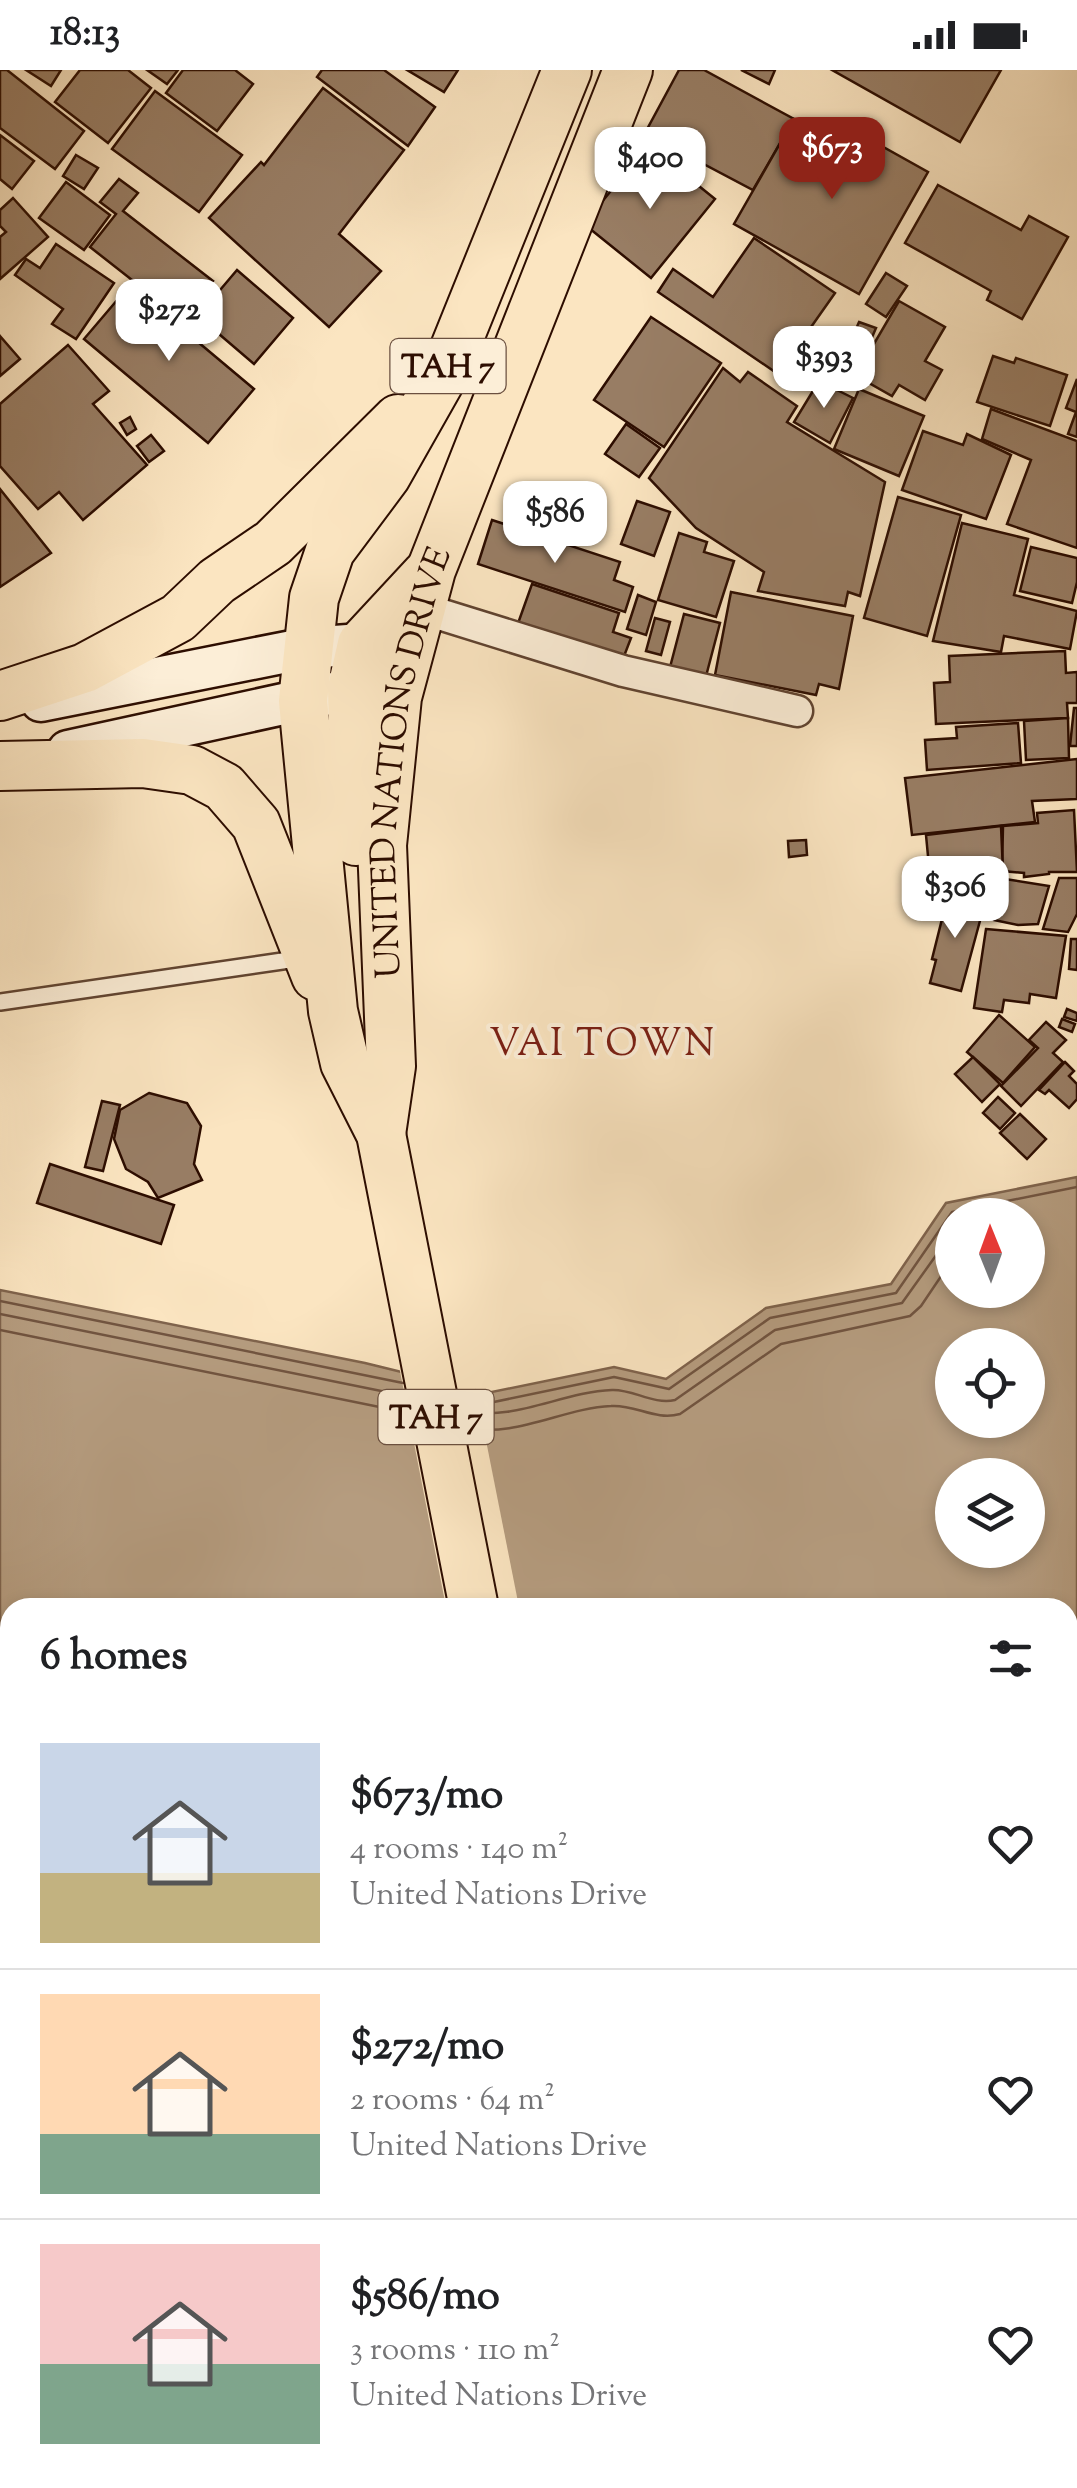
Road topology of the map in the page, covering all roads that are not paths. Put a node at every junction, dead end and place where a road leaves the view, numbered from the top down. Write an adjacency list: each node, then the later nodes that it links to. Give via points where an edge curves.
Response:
1 (567, 70): 3 (highway, UNITED NATIONS DRIVE / TAH 7)
2 (628, 70): 4 (highway, UNITED NATIONS DRIVE / TAH 7)
3 (446, 370): 5 (highway, UNITED NATIONS DRIVE / TAH 7, via 386,476 330,551); 7 (highway, via 273,543 178,618 85,668)
4 (426, 589): 6 (highway); 10 (street, via 623,671); 15 (highway, UNITED NATIONS DRIVE / TAH 7, via 398,697 382,845 391,1066)
5 (307, 648): 6 (main road, UNITED NATIONS DRIVE); 8 (highway, UNITED NATIONS DRIVE / TAH 7); 9 (main road, UNITED NATIONS DRIVE)
6 (357, 667): 8 (main road); 15 (highway, via 358,907)
7 (0, 696)
8 (303, 701): 11 (main road); 14 (highway, UNITED NATIONS DRIVE / TAH 7)
9 (0, 710)
10 (797, 711)
11 (0, 765): 12 (highway, via 143,763 192,770 224,787 256,824)
12 (306, 957): 13 (lane); 14 (highway)
13 (0, 1002)
14 (333, 1011): 15 (highway, UNITED NATIONS DRIVE / TAH 7, via 345,1063)
15 (381, 1134): 16 (highway, UNITED NATIONS DRIVE / TAH 7)
16 (472, 1598)

